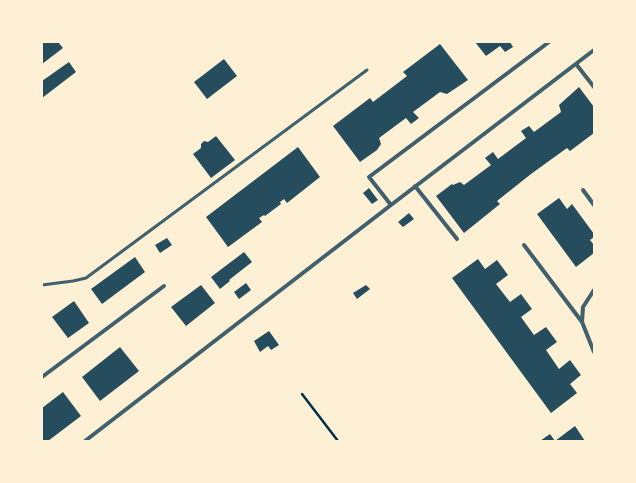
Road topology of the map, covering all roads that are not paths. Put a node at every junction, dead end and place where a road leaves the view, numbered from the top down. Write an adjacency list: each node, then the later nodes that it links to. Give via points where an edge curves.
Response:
1 (549, 42): 8 (street, via 369,177)
2 (594, 50): 3 (street)
3 (576, 64): 5 (street); 6 (street)
4 (367, 70): 12 (lane, via 86,278)
5 (594, 87)
6 (416, 186): 8 (street); 10 (street)
7 (583, 190): 9 (street)
8 (391, 205): 18 (street)
9 (594, 205)
10 (457, 239)
11 (524, 245): 15 (street)
12 (42, 285)
13 (164, 286): 17 (street)
14 (594, 290): 15 (street, via 583,307)
15 (582, 322): 16 (street)
16 (594, 352)
17 (42, 377)
18 (85, 441)

